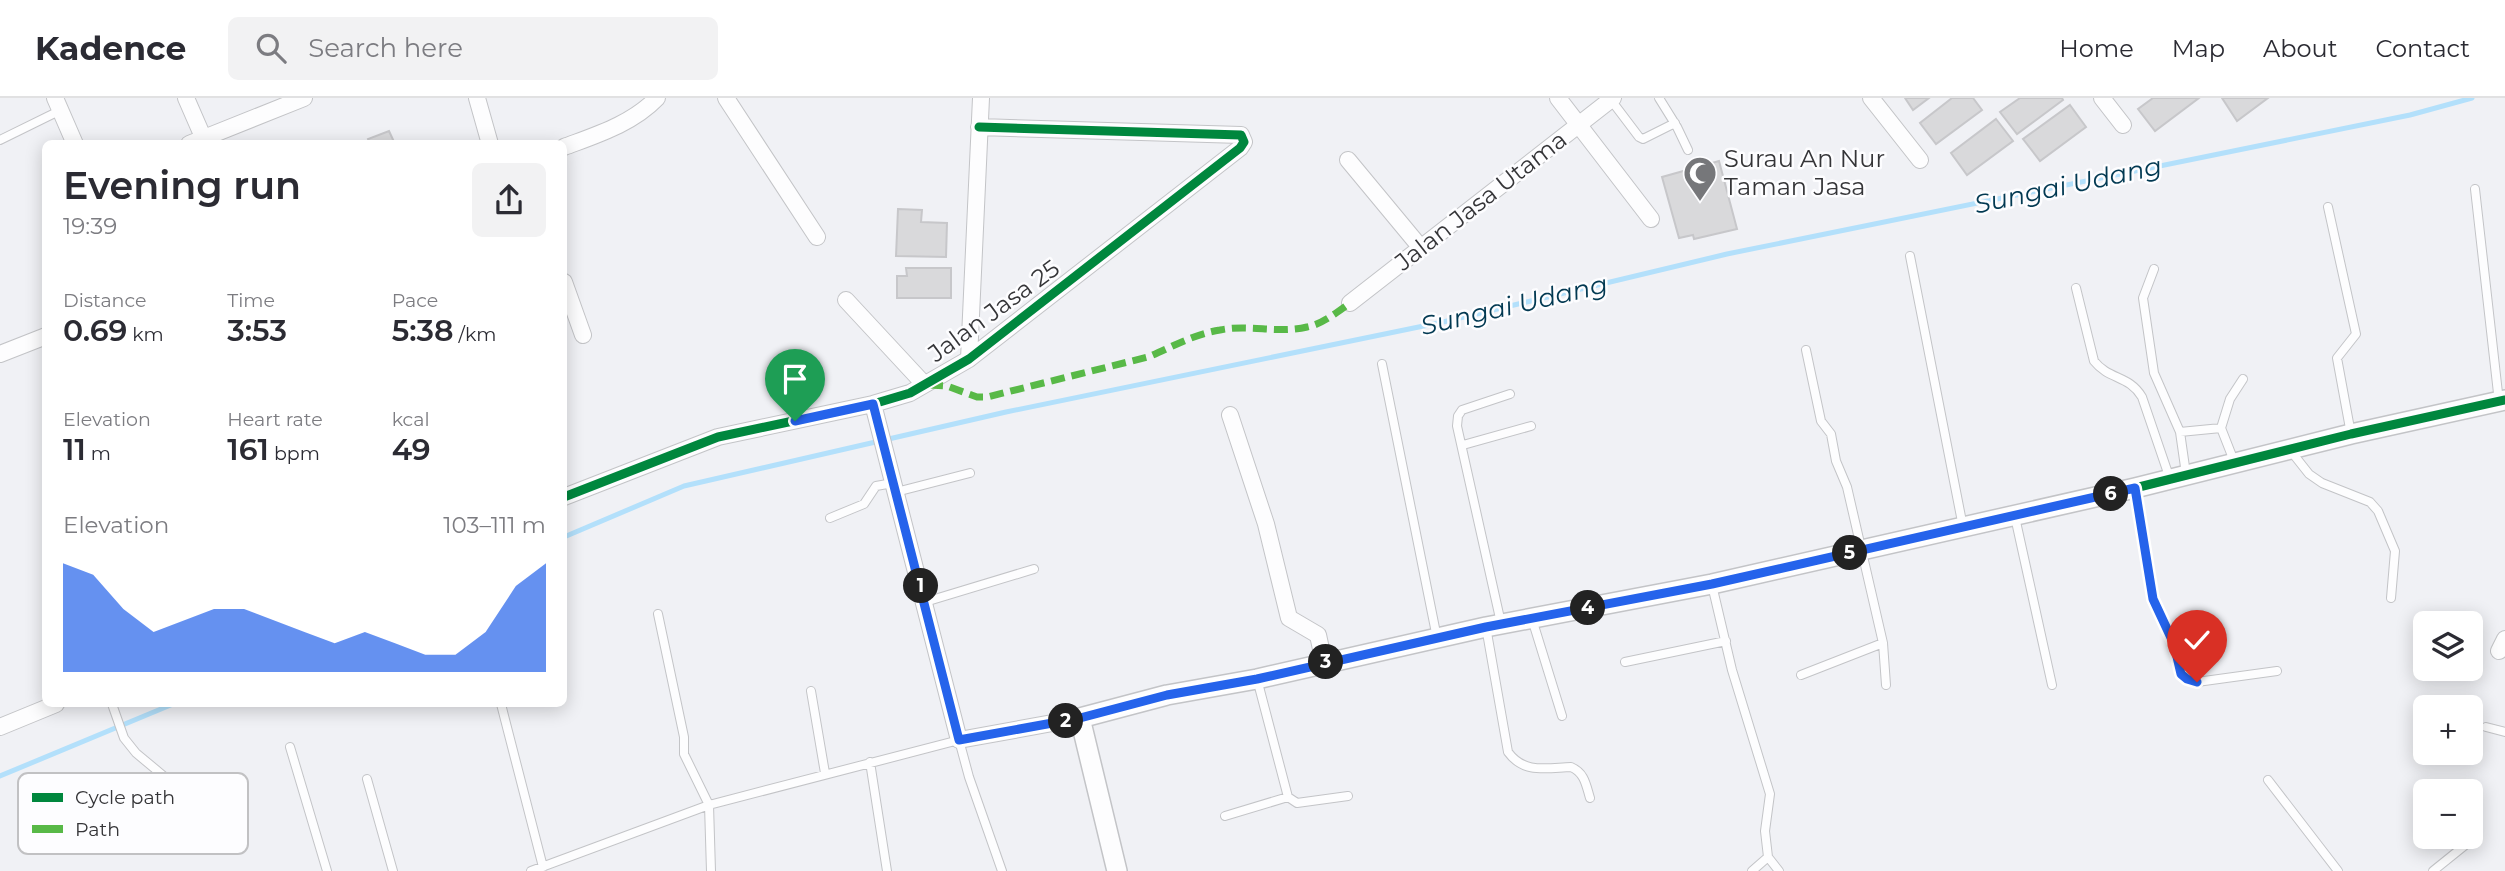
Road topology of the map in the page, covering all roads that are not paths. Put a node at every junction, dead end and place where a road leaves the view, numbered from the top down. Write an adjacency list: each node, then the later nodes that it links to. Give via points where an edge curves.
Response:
1 (186, 98): 19 (street)
2 (304, 98): 19 (street)
3 (477, 98): 20 (street)
4 (657, 98): 21 (street, via 617,127)
5 (726, 98): 28 (street)
6 (981, 98): 16 (street)
7 (1558, 98): 14 (street)
8 (1658, 98): 13 (lane)
9 (1871, 98): 24 (street)
10 (2102, 98): 15 (street)
11 (1612, 99): 13 (lane, via 1643,139); 14 (street, Jalan Jasa Utama)
12 (58, 104): 17 (lane); 18 (street)
13 (1675, 123): 22 (lane)
14 (1579, 124): 27 (street); 29 (street, Jalan Jasa Utama)
15 (2123, 125)
16 (979, 127): 40 (street); 40 (street, Jalan Jasa 25, via 1241,135 1244,142)
17 (0, 140)
18 (73, 140)
19 (196, 140)
20 (490, 140)
21 (567, 146)
22 (1688, 150)
23 (1348, 160): 29 (street)
24 (1920, 160)
25 (2475, 190): 45 (lane)
26 (2328, 207): 51 (lane, via 2356,334 2337,358)
27 (1651, 219)
28 (817, 237)
29 (1421, 248): 35 (street, Jalan Jasa Utama)
30 (1910, 256): 62 (lane)
31 (2154, 268): 50 (lane, via 2143,298 2154,373)
32 (2076, 288): 56 (lane, via 2094,361 2100,369 2136,386)
33 (567, 290): 36 (street)
34 (846, 300): 43 (street, Jalan Jasa 25)
35 (1350, 303)
36 (583, 335)
37 (42, 338): 39 (street)
38 (1806, 350): 63 (lane, via 1821,421 1831,434)
39 (0, 354)
40 (969, 359): 43 (street, Jalan Jasa 25)
41 (1382, 363): 71 (lane)
42 (2243, 379): 49 (lane, via 2230,399)
43 (924, 384): 46 (street, Jalan Jasa 25)
44 (1510, 394): 52 (lane, via 1462,410 1457,426)
45 (2502, 401): 51 (street)
46 (873, 404): 57 (street); 59 (street, Jalan Jasa 25, via 718,437)
47 (1230, 415): 75 (street, via 1266,524 1289,618 1318,635)
48 (1531, 426): 52 (lane)
49 (2221, 428): 50 (lane); 54 (lane)
50 (2180, 432): 56 (lane)
51 (2351, 434): 53 (street)
52 (1463, 445): 70 (lane)
53 (2289, 449): 54 (street); 66 (lane, via 2309,474 2370,502 2378,511 2395,551)
54 (2235, 463): 56 (street)
55 (970, 473): 57 (lane)
56 (2178, 478): 58 (street)
57 (893, 481): 61 (lane, via 876,486 864,504); 67 (street)
58 (2135, 488): 60 (street); 76 (lane, via 2153,599 2174,644 2181,674 2197,682)
59 (567, 497)
60 (2015, 516): 62 (street); 80 (lane)
61 (830, 518)
62 (1964, 527): 63 (street)
63 (1861, 551): 65 (street); 73 (lane)
64 (1034, 569): 67 (lane)
65 (1712, 584): 69 (street); 72 (lane)
66 (2391, 598)
67 (925, 602): 90 (street)
68 (658, 614): 100 (lane, via 684,754)
69 (1532, 619): 70 (street); 85 (lane)
70 (1493, 625): 71 (street); 99 (lane, via 1508,752 1525,767 1577,770)
71 (1437, 638): 75 (street)
72 (1726, 641): 74 (lane); 103 (lane, via 1770,794 1765,831)
73 (1883, 643): 77 (lane); 79 (lane)
74 (1625, 662)
75 (1324, 663): 78 (street)
76 (2277, 671)
77 (1801, 675)
78 (1257, 679): 86 (street, via 1167,695); 98 (lane)
79 (1886, 685)
80 (2052, 685)
81 (811, 691): 94 (lane)
82 (49, 707): 87 (street)
83 (113, 707): 93 (lane, via 124,738)
84 (502, 707): 104 (lane)
85 (1562, 716)
86 (1080, 718): 90 (street); 111 (street)
87 (0, 727)
88 (2486, 727): 89 (lane)
89 (2505, 732)
90 (959, 740): 92 (lane); 110 (lane)
91 (290, 747): 105 (lane)
92 (870, 762): 94 (lane); 109 (lane)
93 (160, 773)
94 (825, 774): 100 (lane)
95 (367, 779): 106 (lane)
96 (2268, 780): 114 (lane)
97 (1348, 796): 98 (lane, via 1297,803)
98 (1288, 797): 101 (lane)
99 (1590, 799)
100 (709, 805): 104 (lane); 108 (lane)
101 (1225, 816)
102 (2460, 849): 115 (lane)
103 (1768, 858): 112 (lane); 113 (lane)
104 (543, 867): 107 (lane)
105 (327, 871)
106 (393, 871)
107 (531, 871)
108 (711, 871)
109 (887, 871)
110 (1003, 871)
111 (1117, 871)
112 (1752, 871)
113 (1779, 871)
114 (2337, 871)
115 (2433, 871)

